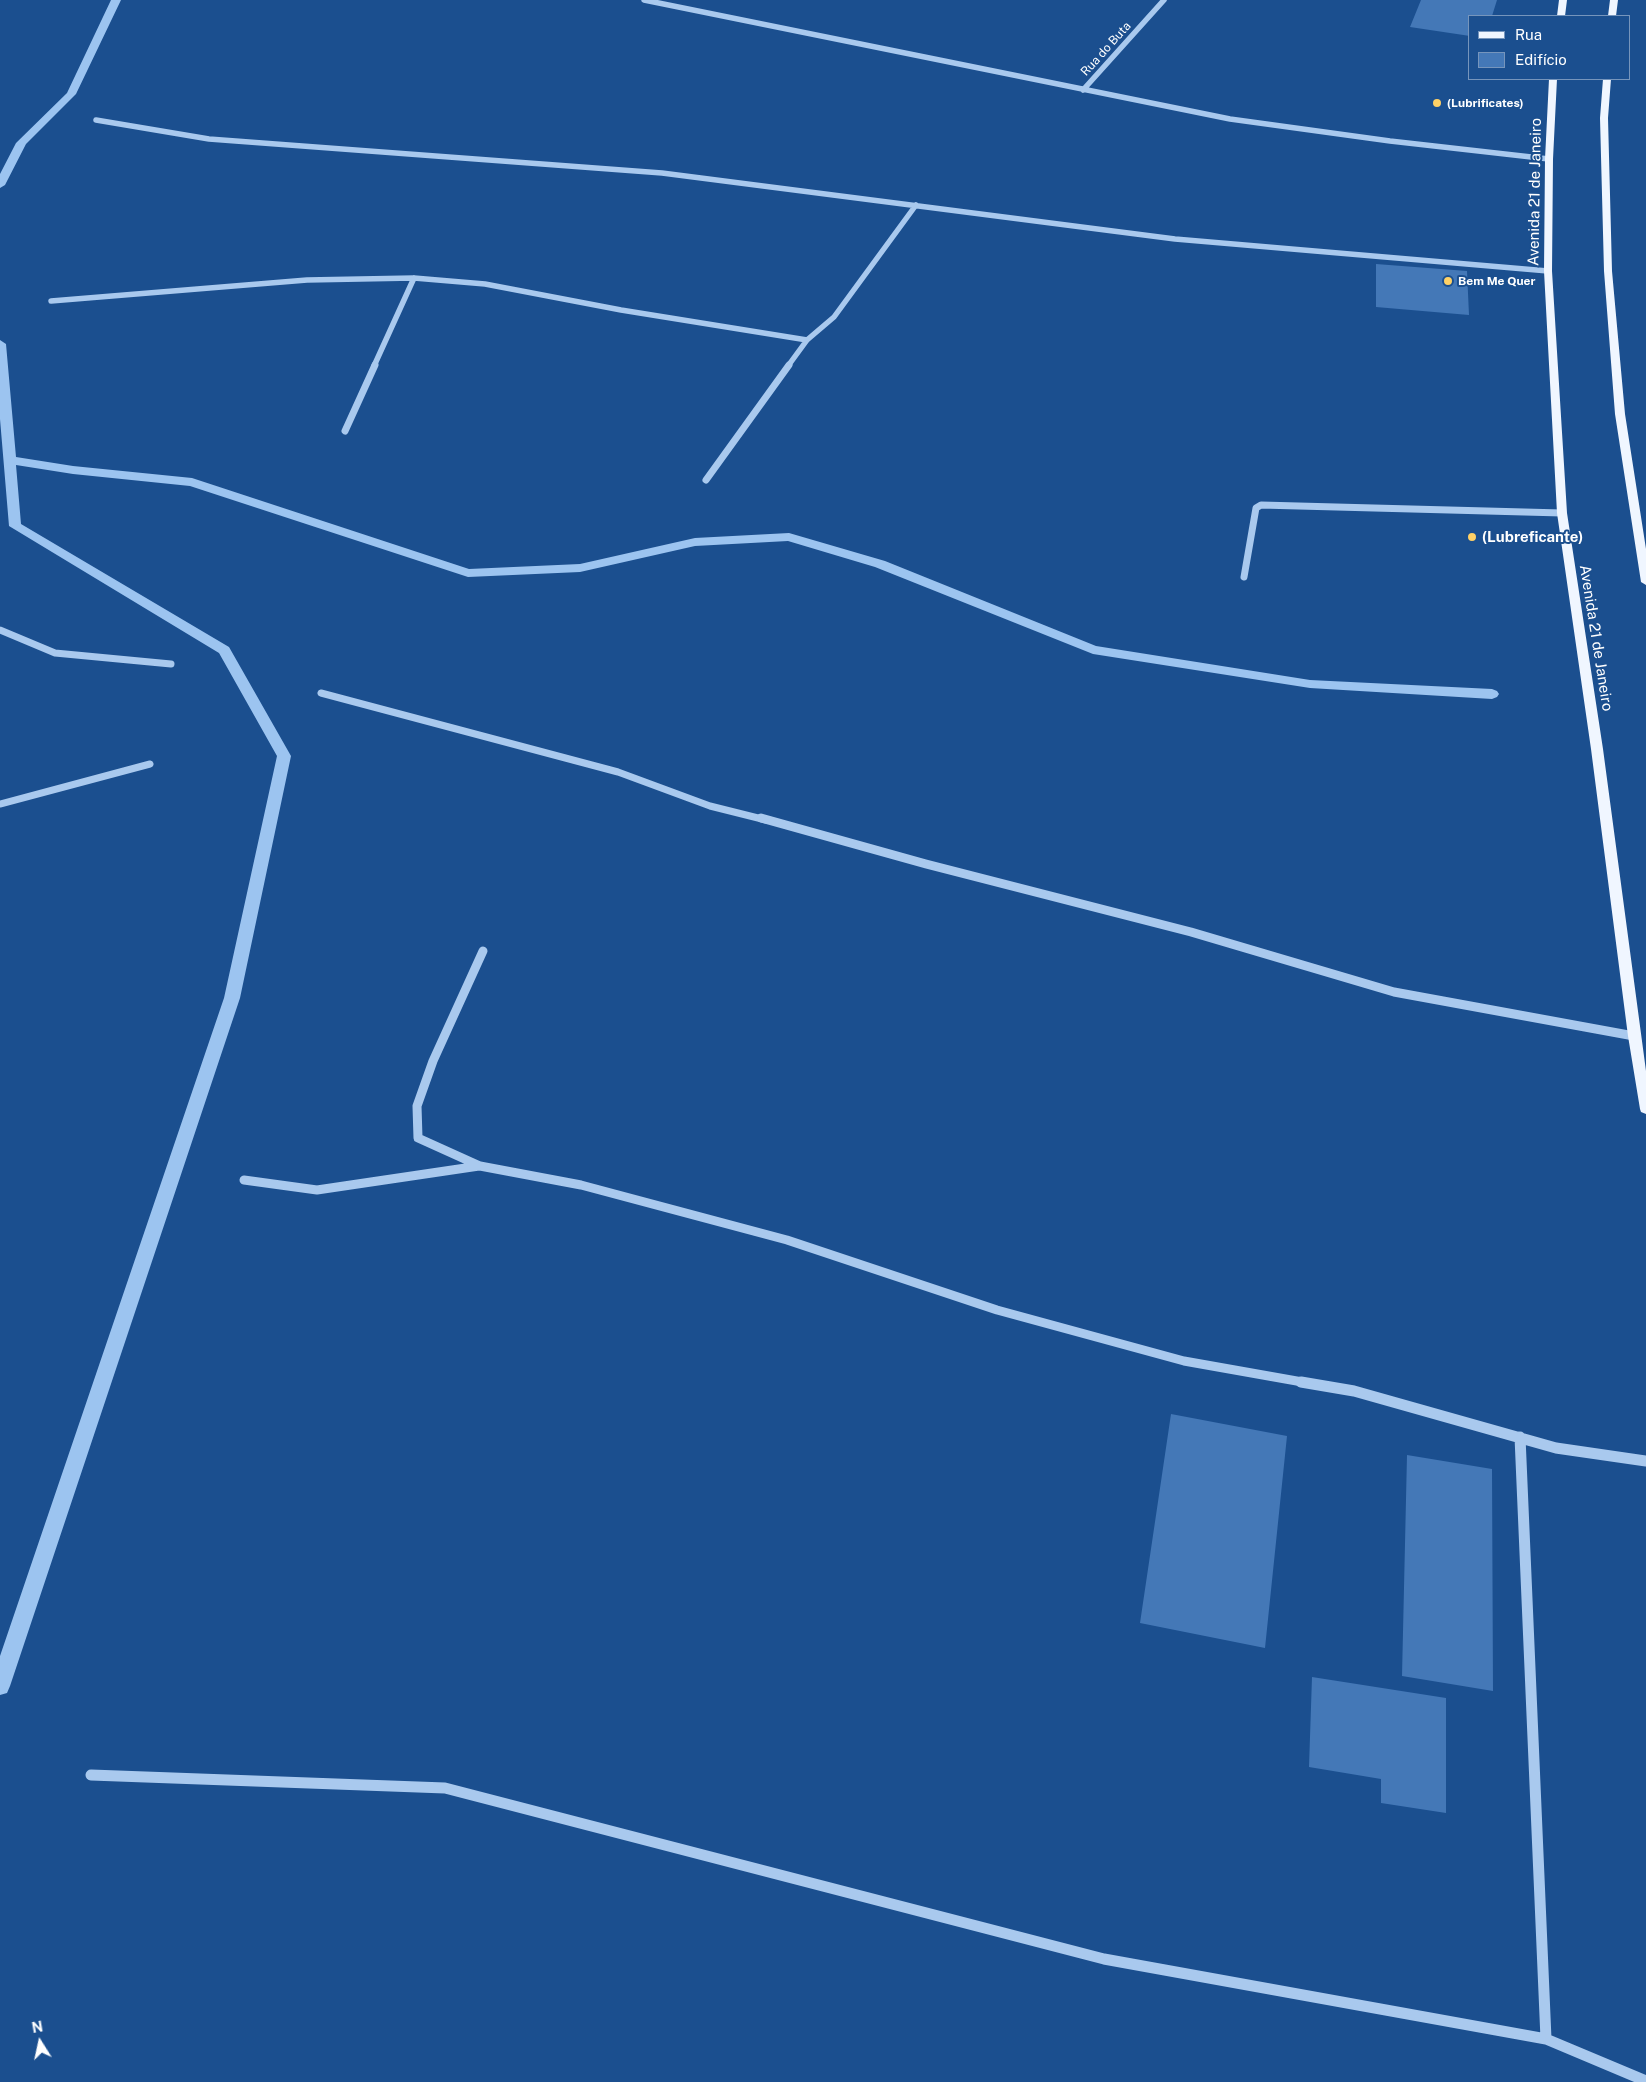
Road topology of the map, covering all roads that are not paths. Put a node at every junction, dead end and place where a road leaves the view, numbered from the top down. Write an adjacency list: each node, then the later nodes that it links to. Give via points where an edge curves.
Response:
1 (644, 0): 9 (street)
2 (1164, 0): 9 (street, Rua do Buta)
3 (1563, 0): 5 (main road)
4 (1614, 0): 6 (main road)
5 (1561, 15)
6 (1612, 15)
7 (1554, 80): 11 (main road, Avenida 21 de Janeiro)
8 (1607, 80): 21 (main road, via 1604,118 1608,271 1620,414)
9 (1083, 90): 11 (street, via 1230,118)
10 (96, 120): 12 (street, via 209,139 643,171)
11 (1549, 160): 13 (main road, Avenida 21 de Janeiro)
12 (916, 205): 13 (street, via 1175,239); 16 (street, via 834,316)
13 (1548, 271): 19 (main road, Avenida 21 de Janeiro)
14 (414, 278): 15 (street, via 306,280); 16 (street, via 485,284); 17 (street)
15 (51, 301)
16 (807, 340): 18 (street)
17 (345, 431)
18 (706, 480)
19 (1562, 513): 20 (street, via 1261,505 1256,508); 28 (main road, Avenida 21 de Janeiro)
20 (1244, 577)
21 (1646, 582)
22 (0, 630): 23 (street, via 55,654)
23 (170, 664)
24 (322, 693): 28 (street, via 618,772 710,806 1191,932 1394,992)
25 (150, 764): 26 (street)
26 (0, 804)
27 (483, 951): 30 (street, via 433,1061 417,1106 418,1138)
28 (1634, 1036): 29 (main road, Avenida 21 de Janeiro)
29 (1646, 1109)
30 (480, 1166): 31 (street, via 317,1190); 32 (street, via 581,1185 786,1240 997,1310 1184,1361 1354,1391)
31 (244, 1180)
32 (1520, 1438): 33 (street, via 1556,1448); 35 (street)
33 (1646, 1461)
34 (91, 1775): 35 (street, via 445,1788 1104,1959)
35 (1546, 2039): 36 (street)
36 (1646, 2081)

